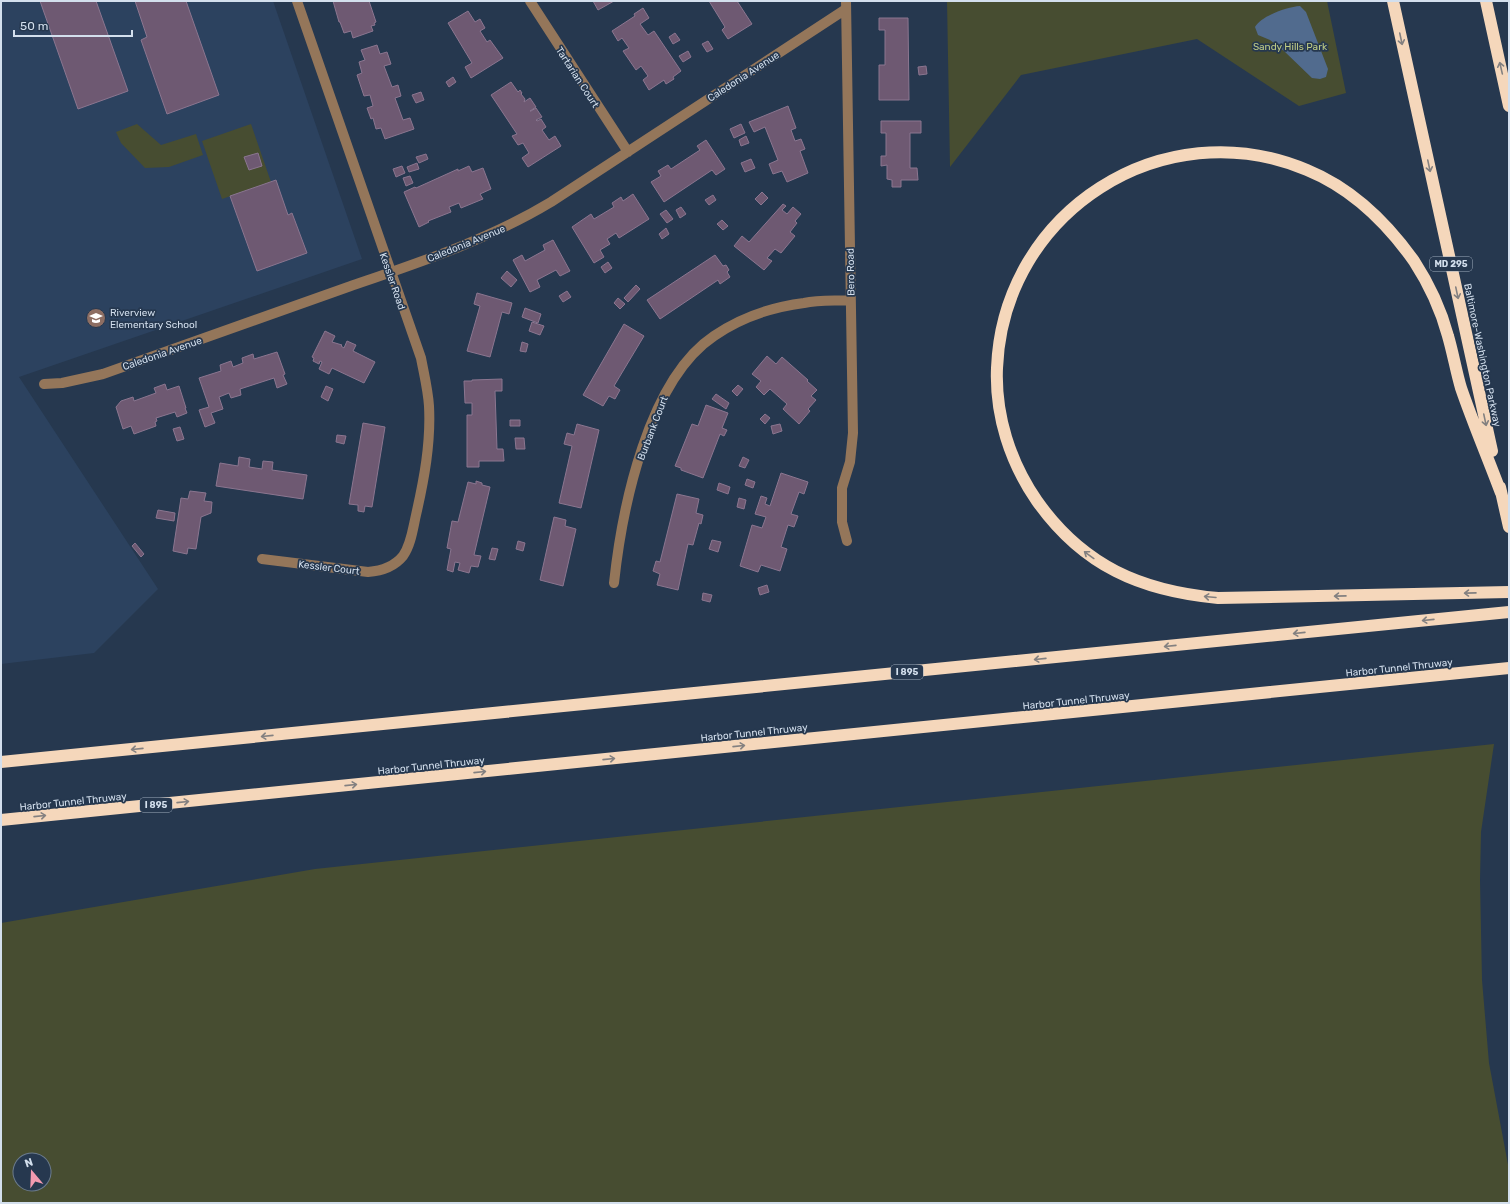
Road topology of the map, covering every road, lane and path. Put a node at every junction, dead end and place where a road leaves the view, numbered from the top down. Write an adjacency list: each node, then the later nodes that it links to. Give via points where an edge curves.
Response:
1 (297, 1): 8 (street, Kessler Road)
2 (530, 1): 7 (street, Tartarian Court)
3 (1392, 1): 11 (highway, Baltimore-Washington Parkway / MD 295, one-way to 11)
4 (1486, 1): 6 (highway, one-way to 4)
5 (846, 5): 7 (street, Caledonia Avenue); 9 (street, Bero Road)
6 (1509, 106)
7 (628, 152): 8 (street, Caledonia Avenue, via 526,218)
8 (390, 273): 10 (street, Caledonia Avenue, via 103,374 62,383); 15 (street, Kessler Road, via 421,358 427,385 430,425 426,468 409,544 403,556)
9 (850, 300): 13 (street, Bero Road, via 853,433 841,504); 16 (street, Burbank Court, via 806,302 761,313 714,336 695,351 665,393 640,455 623,520)
10 (44, 384)
11 (1501, 493): 12 (highway, Baltimore-Washington Parkway / MD 295); 17 (highway, one-way to 11, via 1218,598 1185,594 1145,584 1100,563 1059,530 1044,511 1021,476 1006,439 998,400 997,377 1000,335 1012,294 1046,234 1066,214 1102,185 1147,164 1169,158 1215,152 1260,156 1308,170 1337,186 1369,209 1402,246 1424,279 1442,315 1460,385)
12 (1509, 527)
13 (847, 541)
14 (262, 559): 15 (street, Kessler Court, via 368,572)
15 (394, 564)
16 (614, 583)
17 (1509, 592)
18 (1509, 612): 20 (highway, I 895, one-way to 20)
19 (1509, 668): 21 (highway, Harbor Tunnel Thruway / I 895, one-way to 19)
20 (1, 762)
21 (1, 820)

